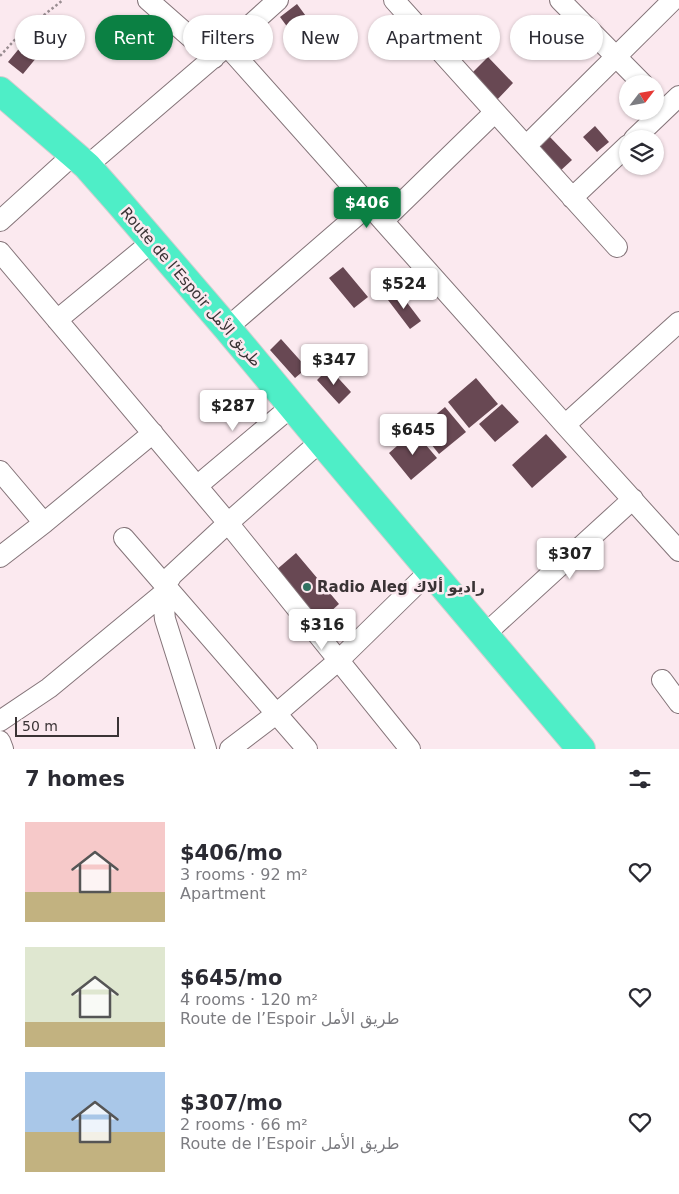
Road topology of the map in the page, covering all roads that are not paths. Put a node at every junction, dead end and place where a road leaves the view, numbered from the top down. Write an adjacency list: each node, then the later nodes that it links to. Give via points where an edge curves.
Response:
1 (148, 0): 7 (street)
2 (278, 0): 6 (street)
3 (394, 0): 14 (street)
4 (560, 0): 8 (street)
5 (674, 0): 8 (street)
6 (262, 15)
7 (183, 25)
8 (617, 56): 11 (street); 16 (street)
9 (211, 60): 18 (street)
10 (229, 60): 20 (street)
11 (635, 75)
12 (0, 91): 18 (highway, Route de l’Espoir طريق الأمل)
13 (667, 100): 15 (street)
14 (495, 112): 16 (street); 22 (street)
15 (642, 130)
16 (526, 146): 19 (street)
17 (619, 154): 19 (street)
18 (80, 160): 21 (street); 23 (highway, Route de l’Espoir طريق الأمل)
19 (572, 198): 24 (street)
20 (369, 205): 22 (street); 28 (street)
21 (0, 221)
22 (383, 221): 30 (street)
23 (153, 241): 26 (street); 28 (highway, Route de l’Espoir طريق الأمل)
24 (617, 247)
25 (0, 252): 26 (street)
26 (58, 320): 31 (street)
27 (679, 322): 30 (street)
28 (227, 328): 29 (highway, Route de l’Espoir طريق الأمل)
29 (292, 406): 32 (highway, Route de l’Espoir طريق الأمل); 34 (street)
30 (565, 425): 35 (street)
31 (153, 433): 34 (street); 36 (street)
32 (321, 441): 37 (street); 41 (highway, Route de l’Espoir طريق الأمل)
33 (0, 471): 36 (street)
34 (197, 486): 37 (street)
35 (633, 499): 39 (street); 43 (street)
36 (44, 523): 40 (street)
37 (228, 523): 42 (street, via 172,575); 44 (street)
38 (124, 538): 42 (street)
39 (679, 551)
40 (0, 557)
41 (430, 571): 43 (highway, Route de l’Espoir طريق الأمل); 44 (street)
42 (164, 589): 47 (street); 48 (street, via 49,688); 51 (street, via 165,619)
43 (484, 634): 55 (highway, Route de l’Espoir طريق الأمل)
44 (339, 660): 47 (street); 54 (street)
45 (662, 680): 46 (street)
46 (679, 703)
47 (276, 714): 52 (street); 53 (street)
48 (0, 721)
49 (0, 742): 50 (street)
50 (3, 749)
51 (206, 749)
52 (230, 749)
53 (307, 749)
54 (410, 749)
55 (581, 749)

